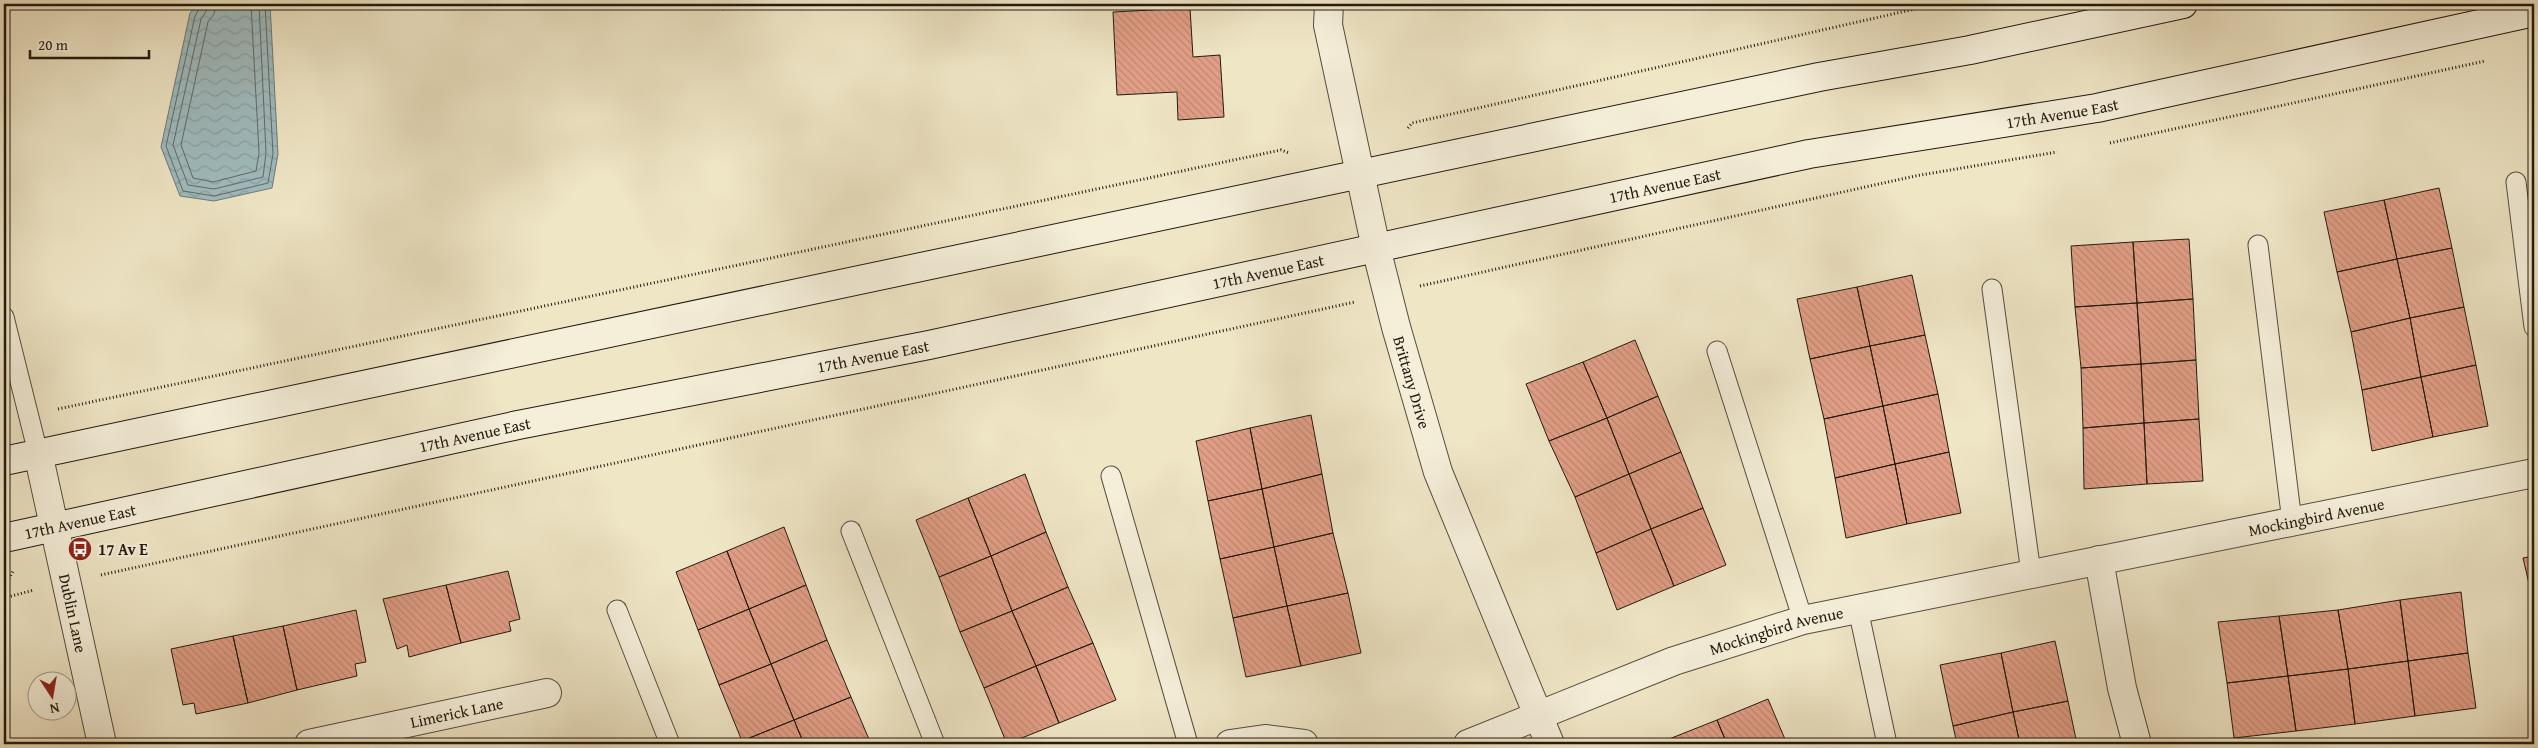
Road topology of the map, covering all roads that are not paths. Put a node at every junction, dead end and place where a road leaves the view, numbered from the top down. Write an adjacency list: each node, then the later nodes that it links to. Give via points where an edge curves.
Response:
1 (1329, 4): 4 (street, Brittany Drive, via 1328,25)
2 (2183, 4): 4 (street)
3 (2534, 12): 7 (street, 17th Avenue East, via 2097,108 1809,154)
4 (1360, 174): 7 (street, Brittany Drive); 12 (street)
5 (2516, 182): 10 (lane)
6 (2258, 244): 16 (lane)
7 (1376, 248): 17 (street, 17th Avenue East, via 939,343 518,425); 26 (street, Brittany Drive, via 1438,472)
8 (1992, 289): 21 (lane)
9 (4, 317): 12 (lane)
10 (2534, 327)
11 (1717, 351): 24 (lane)
12 (38, 453): 13 (street); 17 (street, Dublin Lane)
13 (4, 461)
14 (2534, 473): 16 (street, Mockingbird Avenue)
15 (1111, 476): 31 (lane)
16 (2292, 522): 20 (street, Mockingbird Avenue)
17 (54, 526): 19 (street, 17th Avenue East); 27 (street, Dublin Lane)
18 (851, 532): 30 (lane)
19 (4, 538)
20 (2099, 560): 21 (street, Mockingbird Avenue); 37 (street, via 2122,688)
21 (2032, 573): 22 (street, Mockingbird Avenue)
22 (1858, 608): 24 (street, Mockingbird Avenue); 36 (lane)
23 (617, 610): 29 (lane)
24 (1803, 620): 26 (street, Mockingbird Avenue, via 1674,661)
25 (547, 693): 28 (street, Limerick Lane)
26 (1539, 716): 34 (street, Mockingbird Avenue); 35 (street, Brittany Drive)
27 (102, 744)
28 (309, 744)
29 (670, 744)
30 (935, 744)
31 (1188, 744)
32 (1230, 744): 33 (street, via 1265,739)
33 (1304, 744)
34 (1468, 744)
35 (1550, 744)
36 (1887, 744)
37 (2137, 744)

